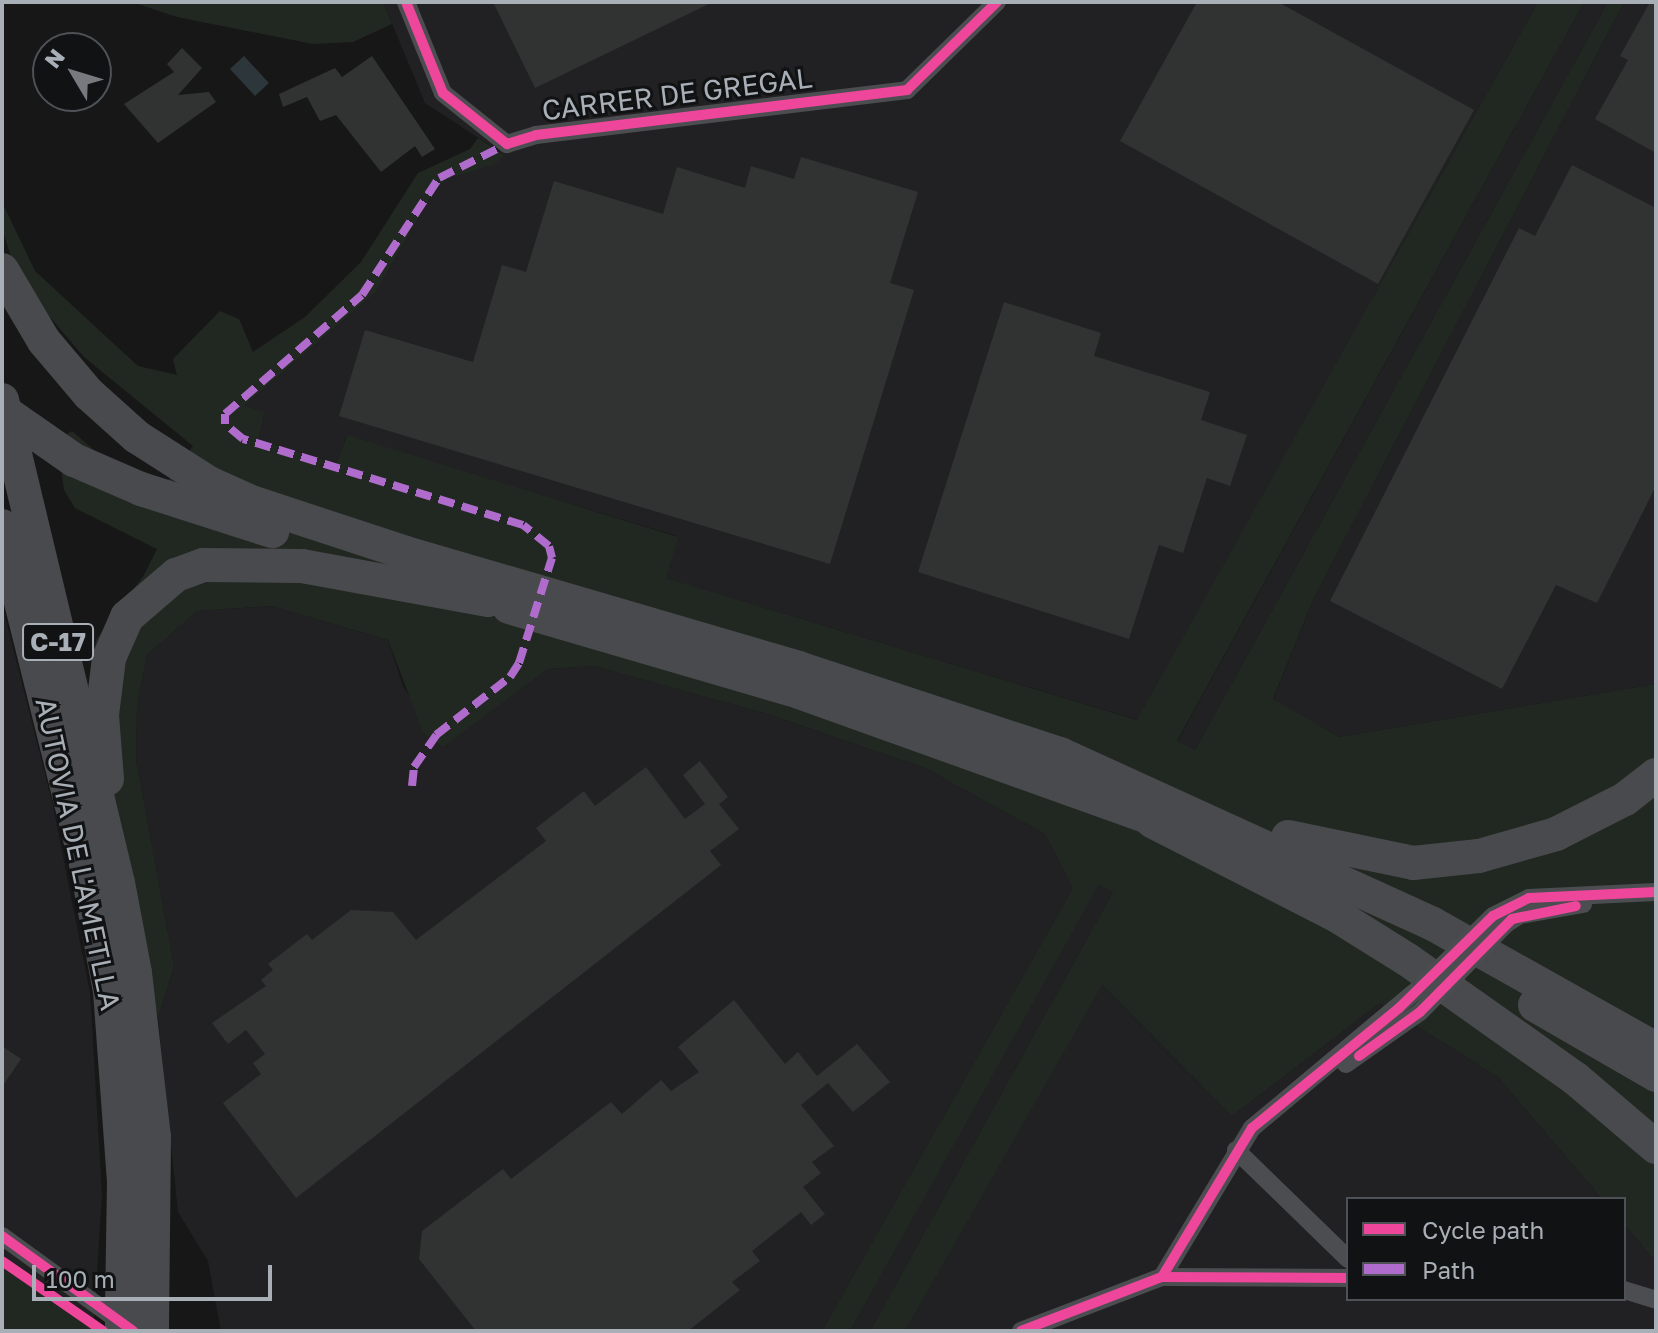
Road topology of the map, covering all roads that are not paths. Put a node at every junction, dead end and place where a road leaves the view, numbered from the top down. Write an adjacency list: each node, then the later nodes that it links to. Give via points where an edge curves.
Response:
1 (406, 2): 2 (street, CARRER DE GREGAL, via 443,93 507,144 536,135 907,90)
2 (997, 2)
3 (2, 270): 8 (highway, via 44,341 89,394 137,437 209,483 406,553 826,676)
4 (2, 400): 11 (highway, AUTOVIA DE L'AMETLLA / C-17)
5 (2, 410): 7 (highway, bridge, via 74,460 141,489)
6 (2, 526): 25 (highway, AUTOVIA DE L'AMETLLA / C-17, via 86,863 110,991)
7 (488, 600): 10 (highway, via 799,692); 11 (highway, via 388,579 258,563 203,565 150,593 116,637 104,677 104,742)
8 (1060, 754): 9 (highway, via 1295,839 1413,863 1519,849 1592,817); 14 (highway, via 1433,924)
9 (1656, 775)
10 (1130, 811): 15 (highway, via 1202,837 1422,941); 17 (highway, via 1336,915 1408,960 1576,1079)
11 (118, 883): 25 (highway, AUTOVIA DE L'AMETLLA / C-17, via 144,1027 154,1137)
12 (1656, 892): 13 (street)
13 (1499, 920): 16 (street, bridge); 16 (street, bridge, via 1420,1012)
14 (1656, 1049)
15 (1656, 1075)
16 (1312, 1082): 18 (street, via 1265,1117)
17 (1656, 1147)
18 (1236, 1150): 20 (street); 21 (street)
19 (2, 1236): 25 (street)
20 (1346, 1257)
21 (1162, 1277): 22 (street); 26 (street)
22 (1346, 1278)
23 (1626, 1291): 24 (street)
24 (1656, 1300)
25 (136, 1321)
26 (1021, 1331)

